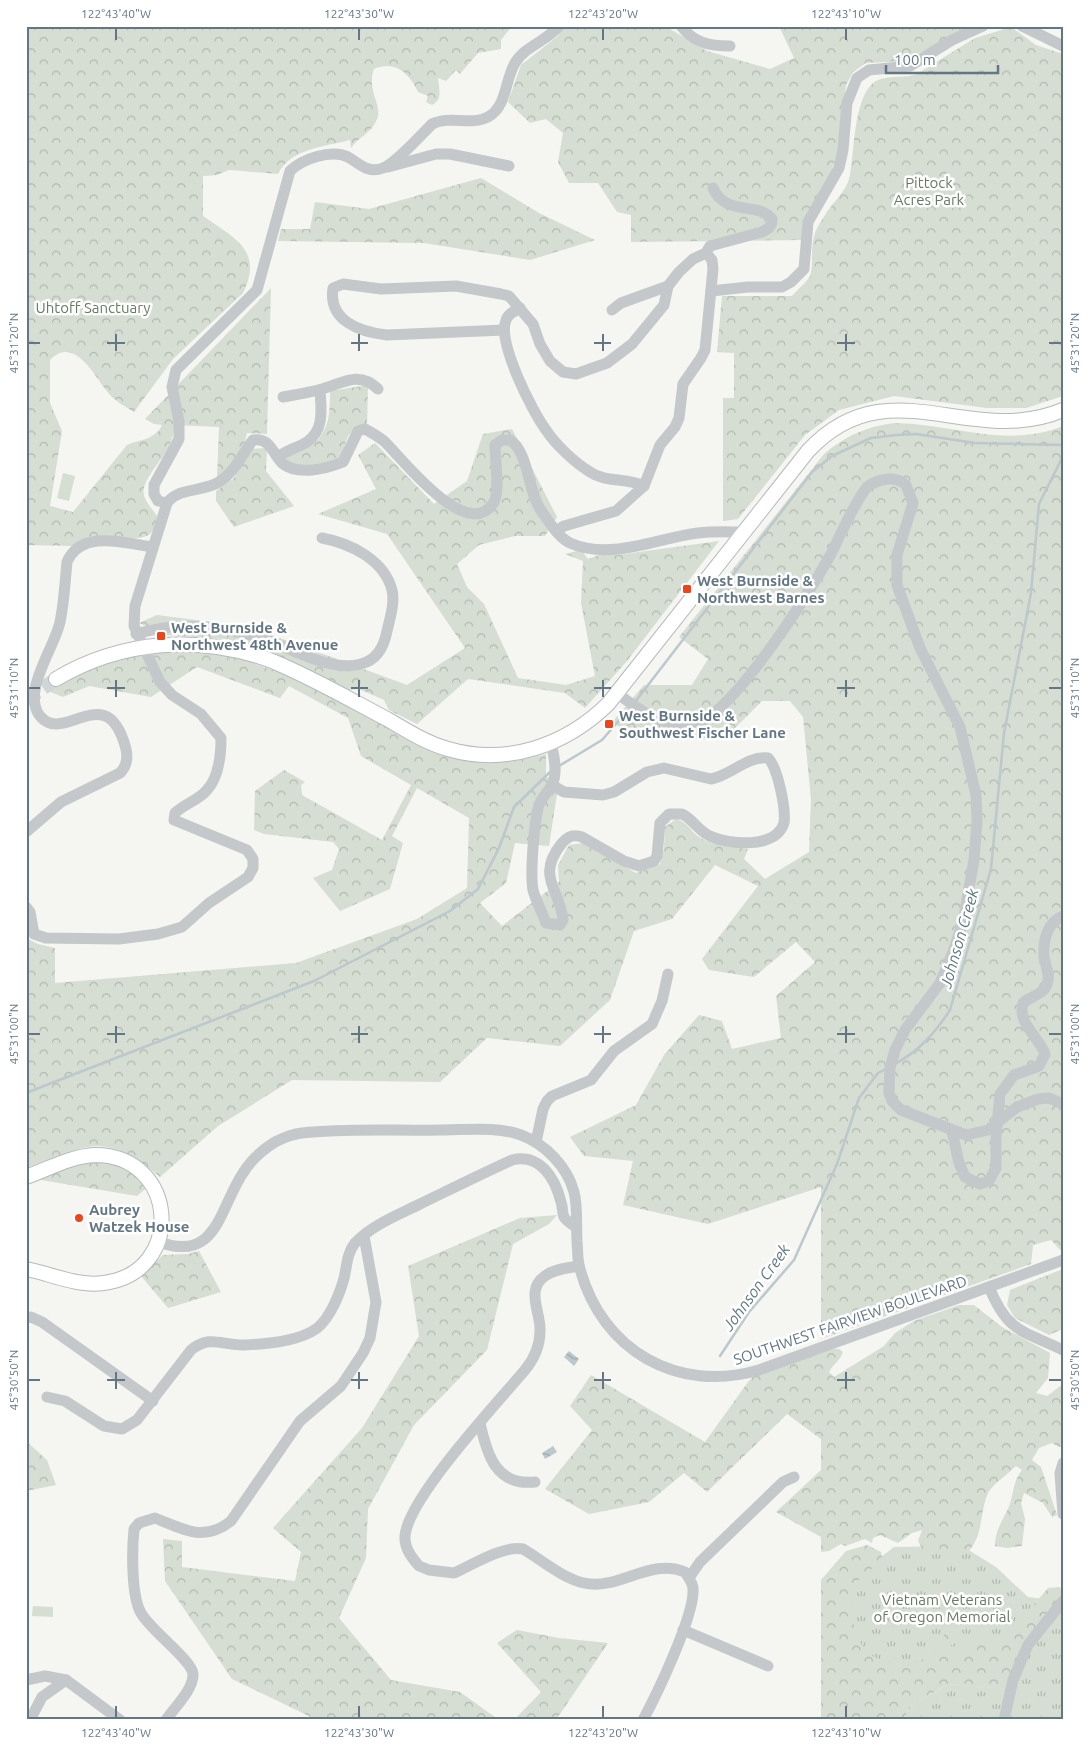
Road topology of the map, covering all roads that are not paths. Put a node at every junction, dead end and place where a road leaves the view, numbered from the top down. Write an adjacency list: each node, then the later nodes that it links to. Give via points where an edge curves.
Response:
1 (559, 26): 8 (street, via 521,54 500,105 490,116 440,120)
2 (681, 26): 5 (street, via 696,40 709,45)
3 (983, 26): 12 (street, via 952,40 910,66 876,68 861,74 847,103 839,168 808,222 804,269 782,287)
4 (1022, 26): 6 (street)
5 (730, 46)
6 (1063, 46)
7 (508, 166): 8 (street, via 436,154)
8 (385, 168): 22 (street, via 369,170 337,154 304,162 290,171 257,290 182,363 173,379 179,439 154,485 158,501)
9 (713, 188): 10 (street, via 721,200 764,213 772,219 772,224 762,232 710,246)
10 (706, 253): 11 (street, via 693,259); 12 (street, via 712,260)
11 (668, 286): 13 (street, via 664,305 632,344 608,363 576,374 563,372 550,361 533,324); 14 (street)
12 (711, 291): 21 (street, via 705,350 683,384 679,418 660,445)
13 (520, 308): 15 (street, via 509,314); 15 (street, via 509,296 456,286 381,289 344,284 333,288 334,303 341,316 348,324 369,333)
14 (612, 310)
15 (504, 330): 21 (street, via 520,384 546,430 592,474 634,480)
16 (378, 389): 17 (street, via 357,379 344,380)
17 (320, 390): 18 (street); 20 (street, via 322,416 318,429 307,441)
18 (283, 397)
19 (1063, 410): 24 (main road, via 1030,421 1010,423 902,410 882,410 858,416 845,421 815,443)
20 (278, 456): 22 (street, via 263,440 254,440 226,477 210,486 172,497); 23 (street, via 282,463 292,468 308,470 332,466 342,462 358,431 365,429 383,440 426,486 447,503 461,511 476,513 495,501 495,445 502,440 510,440 519,449 540,510)
21 (644, 486): 23 (street, via 616,511)
22 (167, 503): 26 (street)
23 (556, 531): 24 (street, via 570,542 603,549 698,533)
24 (744, 532): 29 (main road)
25 (322, 538): 27 (street, via 343,542 365,554 388,580 393,602 386,638 379,652 369,661 353,666 333,664 257,637 198,626 156,628)
26 (152, 547): 27 (street, via 135,606 134,626); 32 (street, via 94,541 75,549 68,562 58,629 41,669 34,702 37,712 48,723 63,724 93,713 103,714 122,736 127,759 120,773 61,802)
27 (139, 640): 28 (main road); 30 (main road, via 197,645 256,656 311,679 427,741 452,750 504,754); 33 (street, via 160,682 172,695 201,714 221,738 221,756 207,791 182,806 175,813 174,820 247,850 253,859 253,868 248,877 209,903 182,927 158,934 119,939 46,938 34,934)
28 (56, 679)
29 (618, 694): 30 (main road, via 586,724); 38 (street, via 648,716 674,723 698,722 719,709 796,613 867,487 892,479 906,485 913,503 897,554 897,585 922,651 960,727 976,795 978,820 963,922 954,952 940,983 900,1038 892,1058 888,1083 892,1101 901,1110)
30 (551, 743): 31 (street, via 554,757)
31 (552, 785): 31 (street, via 564,792 603,795 647,772 674,769 711,779 748,761 768,758 776,769 784,823 771,838 734,842 709,836 682,814 669,814 660,823 657,856 654,861 639,866 576,835 570,836 558,848 551,863 550,882 563,920 560,925 553,926 546,923 532,884 538,811 543,796)
32 (26, 832)
33 (26, 907)
34 (1063, 916): 37 (street, via 1053,922 1045,938 1047,985 1023,1004 1021,1011 1023,1020 1045,1054 1039,1066 1014,1075 1005,1085 998,1099)
35 (668, 974): 39 (street, via 662,1001 652,1024 614,1051 592,1080 547,1101)
36 (1063, 1104): 37 (street, via 1049,1098 1038,1099)
37 (997, 1122): 38 (street, via 988,1130 973,1135); 38 (street, via 996,1168 994,1176 984,1184 968,1180 962,1173)
38 (952, 1131)
39 (536, 1142): 41 (street, SOUTHWEST FAIRVIEW BOULEVARD, via 553,1156 568,1178 574,1193); 43 (street, SOUTHWEST FAIRVIEW BOULEVARD, via 515,1133 496,1131 346,1131 293,1135 268,1147 250,1163 214,1230 204,1240 195,1245 177,1247)
40 (26, 1178): 43 (main road, via 86,1156 124,1162 148,1178 158,1195 163,1219)
41 (576, 1227): 42 (street, via 563,1215 556,1187 546,1169 526,1157 512,1160 381,1224); 45 (street, SOUTHWEST FAIRVIEW BOULEVARD)
42 (364, 1236): 51 (street, via 349,1251 336,1300 314,1332 295,1339 244,1345 208,1340 200,1343); 66 (street, via 376,1302 373,1322 363,1353 341,1386 300,1421 223,1528 193,1533 155,1518 140,1523 134,1529 136,1599 140,1612 191,1666 193,1676 190,1687)
43 (159, 1242): 46 (main road, via 134,1273 112,1282 80,1283)
44 (1063, 1260): 47 (street, SOUTHWEST FAIRVIEW BOULEVARD)
45 (579, 1266): 47 (street, SOUTHWEST FAIRVIEW BOULEVARD, via 593,1304 625,1344 656,1364 686,1374 713,1378 759,1370); 52 (street, via 553,1272 539,1282 534,1298 540,1332 534,1356)
46 (26, 1269)
47 (989, 1287): 49 (street, via 1000,1312 1012,1325)
48 (26, 1318): 51 (street, via 42,1322)
49 (1063, 1350)
50 (47, 1397): 51 (street, via 65,1401 113,1429 122,1429 137,1420)
51 (153, 1400)
52 (480, 1423): 55 (street, via 485,1445 501,1474 515,1481); 58 (street, via 436,1477 409,1521 406,1547 419,1566 454,1573 516,1548 585,1583 611,1581 665,1567 685,1572)
53 (1063, 1463): 56 (street)
54 (794, 1477): 58 (street, via 783,1482 706,1556)
55 (535, 1482)
56 (1061, 1482): 57 (street)
57 (1063, 1514)
58 (689, 1578): 60 (street, via 692,1599)
59 (1063, 1601): 68 (street, via 1028,1645 1013,1680)
60 (683, 1630): 61 (street); 67 (street)
61 (768, 1666)
62 (26, 1680): 63 (street, via 45,1676)
63 (66, 1680): 64 (street, via 42,1697); 65 (street)
64 (30, 1720)
65 (120, 1720)
66 (166, 1720)
67 (643, 1720)
68 (1004, 1720)

